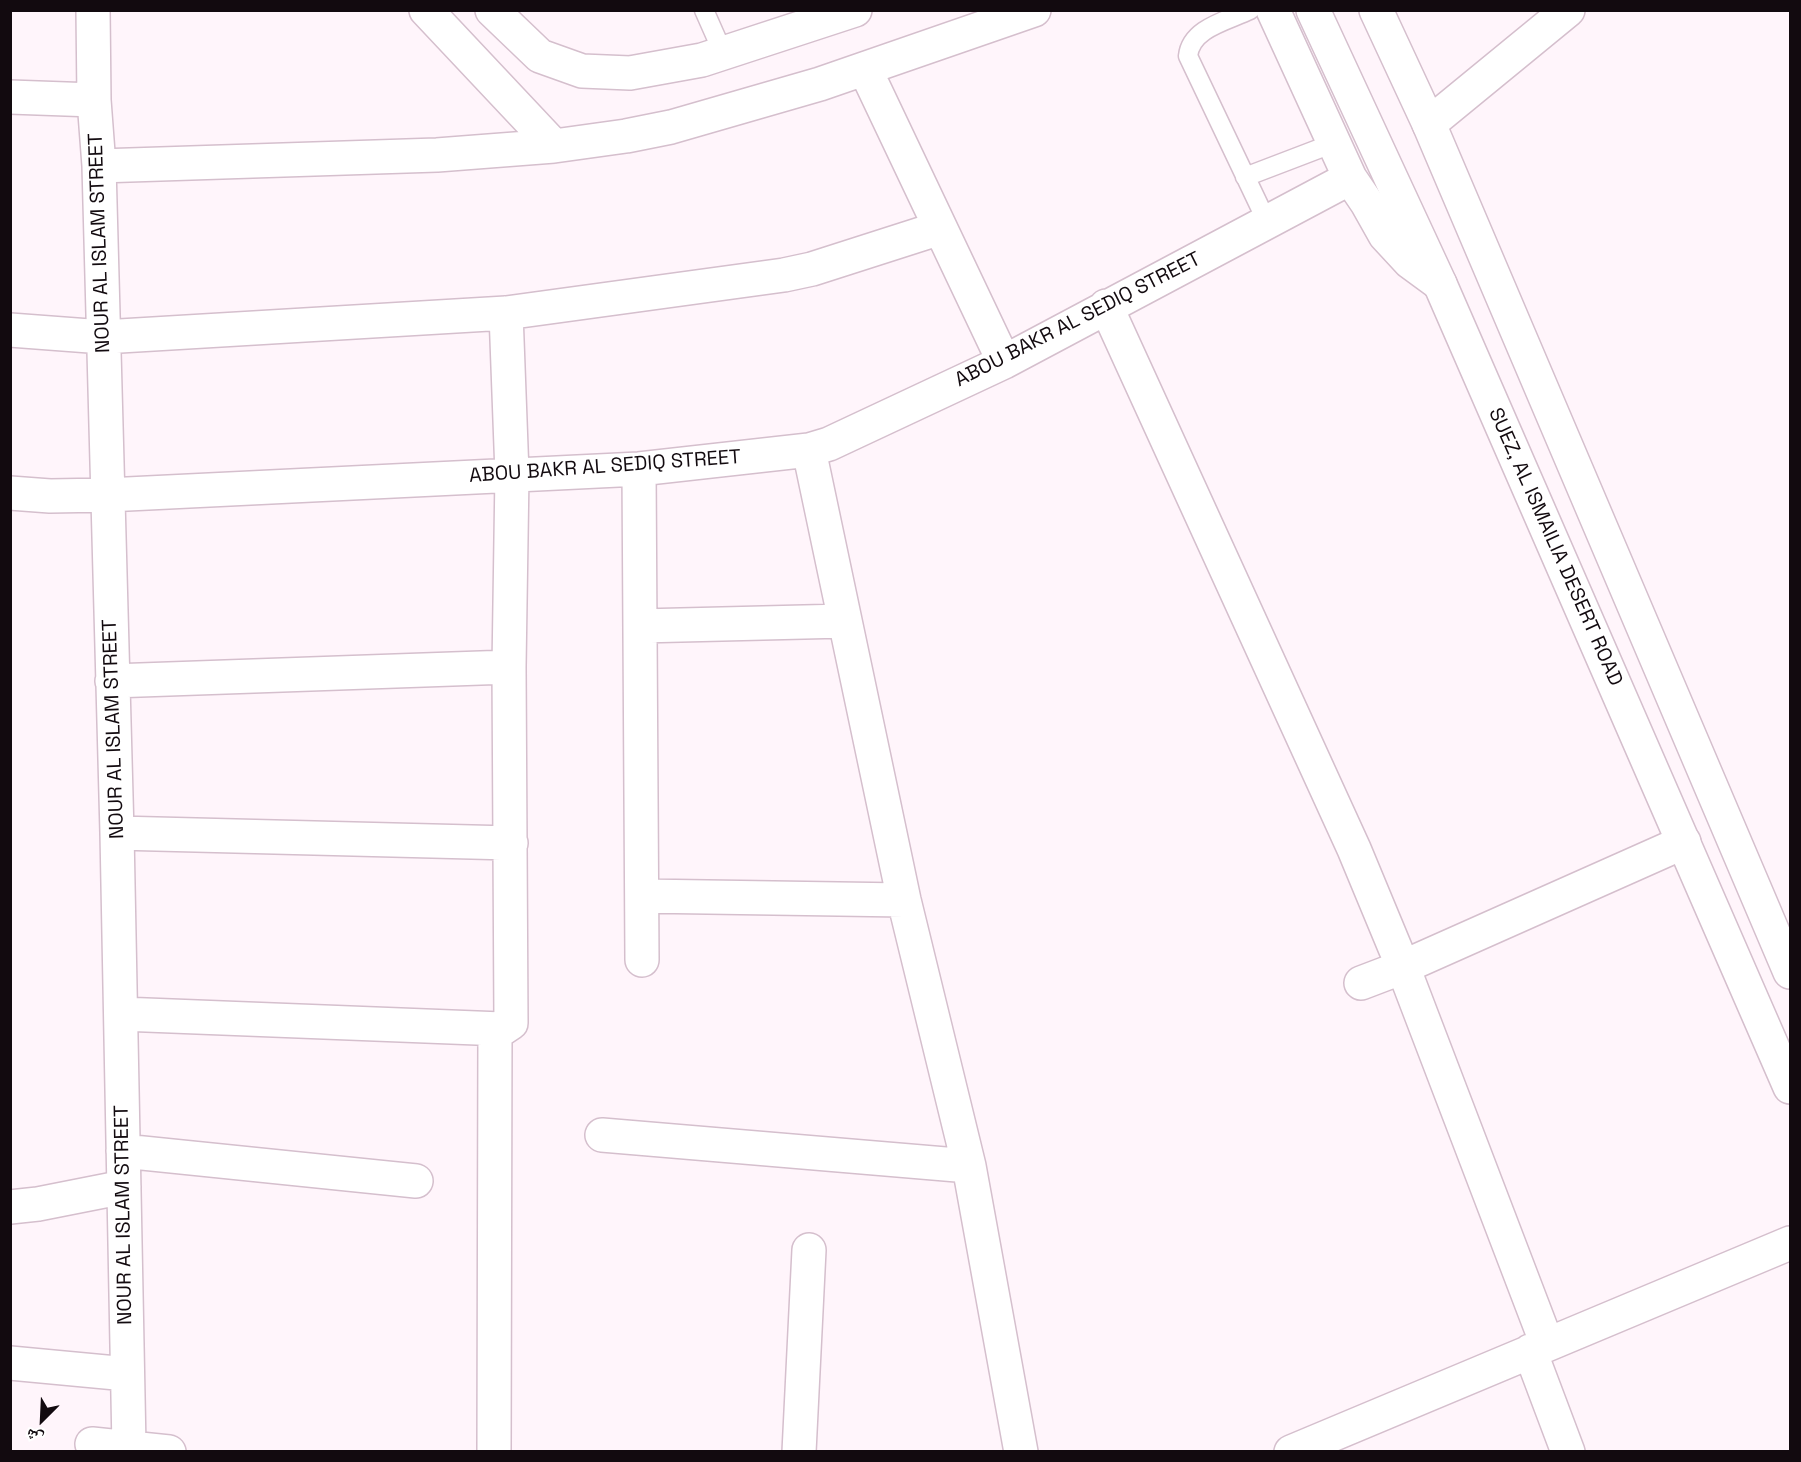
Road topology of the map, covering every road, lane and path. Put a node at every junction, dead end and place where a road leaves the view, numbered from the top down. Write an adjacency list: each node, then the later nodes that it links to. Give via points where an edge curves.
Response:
1 (93, 10): 15 (main road, NOUR AL ISLAM STREET)
2 (426, 10): 18 (main road)
3 (492, 10): 12 (main road, via 540,56 582,71 630,74)
4 (704, 10): 12 (lane)
5 (855, 10): 12 (main road)
6 (1034, 10): 13 (main road)
7 (1250, 10): 20 (lane, via 1201,32 1189,47 1188,56)
8 (1273, 10): 17 (main road)
9 (1313, 10): 24 (main road, SUEZ, AL ISMAILIA DESERT ROAD)
10 (1568, 10): 16 (main road)
11 (1378, 11): 16 (main road)
12 (723, 52)
13 (865, 69): 18 (main road, via 671,127); 23 (main road)
14 (10, 97): 15 (main road)
15 (94, 100): 19 (main road, NOUR AL ISLAM STREET)
16 (1429, 124): 46 (main road)
17 (1334, 143): 20 (lane); 21 (main road)
18 (554, 146): 19 (main road, via 437,155)
19 (99, 166): 28 (main road, NOUR AL ISLAM STREET)
20 (1245, 177): 22 (lane)
21 (1350, 178): 22 (main road, ABOU BAKR AL SEDIQ STREET); 24 (main road, via 1385,235 1410,262)
22 (1267, 222): 25 (main road, ABOU BAKR AL SEDIQ STREET)
23 (940, 228): 26 (main road, via 784,275); 29 (main road)
24 (1440, 284): 40 (main road, SUEZ, AL ISMAILIA DESERT ROAD)
25 (1106, 306): 29 (main road, ABOU BAKR AL SEDIQ STREET); 45 (main road, via 1354,849)
26 (506, 313): 28 (main road); 32 (main road)
27 (10, 330): 28 (main road)
28 (103, 337): 34 (main road, NOUR AL ISLAM STREET)
29 (1004, 362): 30 (main road, ABOU BAKR AL SEDIQ STREET)
30 (809, 450): 31 (main road, ABOU BAKR AL SEDIQ STREET); 35 (main road)
31 (639, 469): 32 (main road, ABOU BAKR AL SEDIQ STREET); 36 (main road)
32 (512, 474): 34 (main road, ABOU BAKR AL SEDIQ STREET); 37 (main road)
33 (10, 493): 34 (main road, ABOU BAKR AL SEDIQ STREET)
34 (107, 495): 38 (main road, NOUR AL ISLAM STREET)
35 (845, 621): 36 (main road); 43 (main road)
36 (640, 626): 42 (main road)
37 (509, 667): 38 (main road); 41 (main road)
38 (112, 681): 39 (main road, NOUR AL ISLAM STREET)
39 (117, 833): 41 (main road); 48 (main road, NOUR AL ISLAM STREET)
40 (1684, 842): 45 (main road); 50 (main road, SUEZ, AL ISMAILIA DESERT ROAD)
41 (511, 843): 49 (main road, via 513,1018 507,1027)
42 (642, 896): 43 (main road); 44 (main road)
43 (904, 900): 53 (main road)
44 (642, 960)
45 (1403, 967): 47 (main road); 59 (main road)
46 (1791, 972)
47 (1361, 983)
48 (121, 1014): 49 (main road); 52 (main road, NOUR AL ISLAM STREET)
49 (495, 1029): 65 (main road)
50 (1791, 1087)
51 (602, 1135): 53 (main road)
52 (123, 1151): 54 (main road); 55 (main road, NOUR AL ISLAM STREET)
53 (969, 1166): 67 (main road)
54 (416, 1181)
55 (124, 1187): 56 (main road); 61 (main road, NOUR AL ISLAM STREET)
56 (10, 1207)
57 (1791, 1243): 59 (main road)
58 (809, 1250): 66 (main road)
59 (1538, 1348): 68 (main road); 69 (main road)
60 (10, 1363): 61 (main road)
61 (127, 1374): 63 (main road, NOUR AL ISLAM STREET)
62 (92, 1444): 63 (main road)
63 (129, 1447): 64 (main road)
64 (169, 1452)
65 (494, 1452)
66 (799, 1452)
67 (1021, 1452)
68 (1291, 1452)
69 (1568, 1452)

